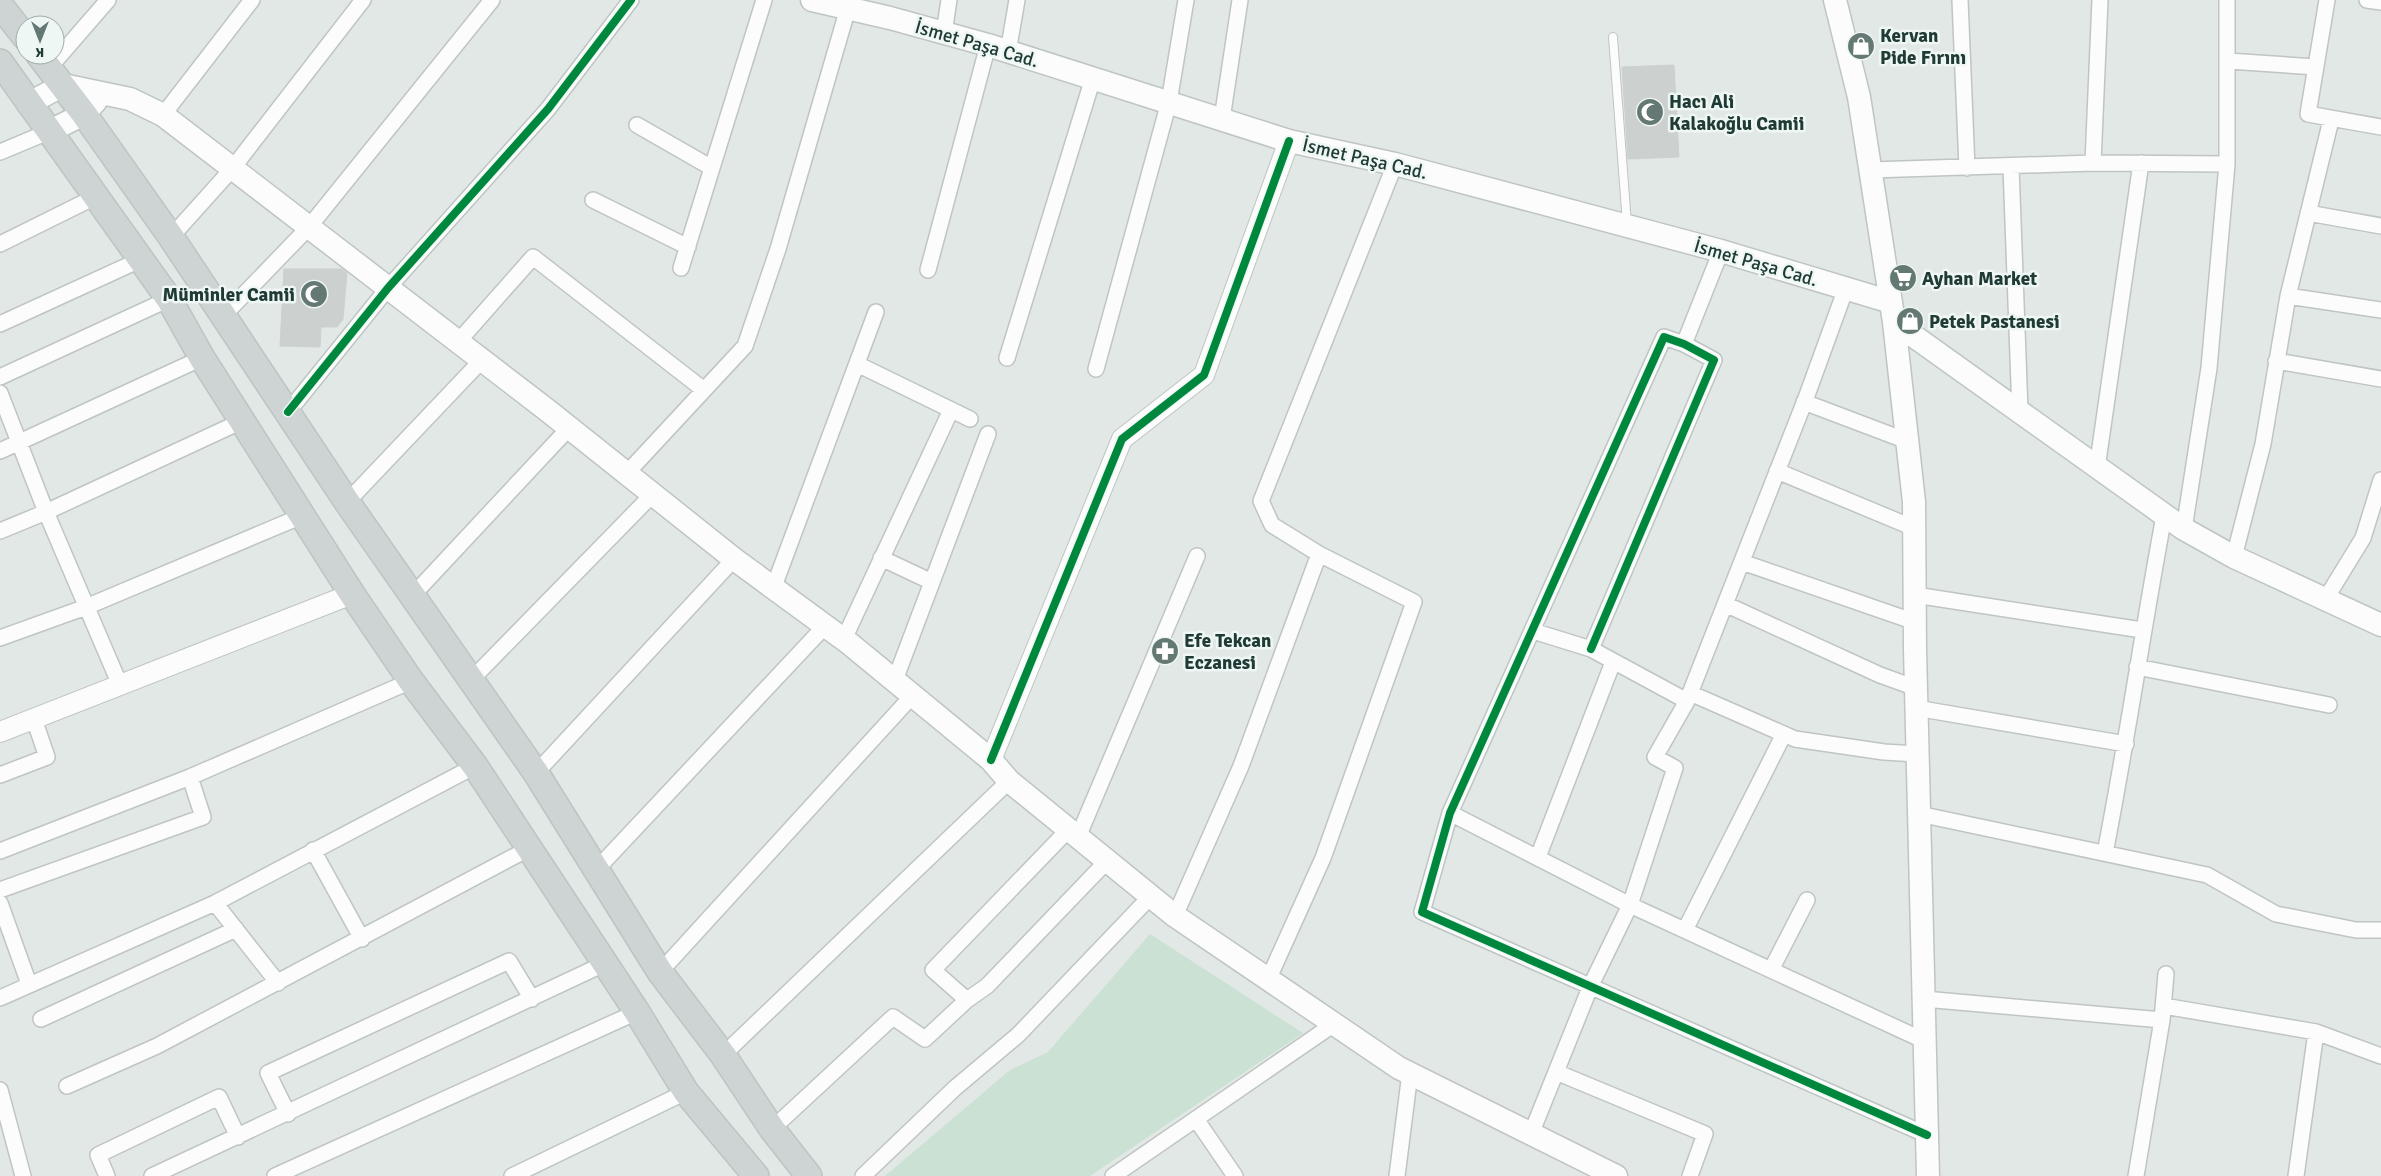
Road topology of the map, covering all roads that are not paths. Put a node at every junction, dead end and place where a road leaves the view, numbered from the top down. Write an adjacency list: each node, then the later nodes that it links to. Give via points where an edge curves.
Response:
1 (108, 0): 28 (street)
2 (252, 0): 34 (street)
3 (363, 0): 49 (street)
4 (492, 0): 56 (street)
5 (631, 0): 64 (street, via 548,108)
6 (764, 0): 47 (street)
7 (812, 0): 20 (main road, İsmet Paşa Cad.)
8 (949, 0): 22 (street)
9 (1018, 0): 24 (street)
10 (1186, 0): 31 (street)
11 (1240, 0): 35 (street)
12 (1834, 0): 50 (main road, via 1860,97)
13 (1960, 0): 48 (street)
14 (2100, 0): 42 (street)
15 (2227, 0): 25 (street)
16 (2327, 0): 27 (street)
17 (2367, 0): 18 (street)
18 (2381, 2)
19 (0, 5): 21 (main road)
20 (848, 8): 22 (main road, İsmet Paşa Cad.); 83 (street, via 778,249 745,346)
21 (15, 24)
22 (944, 33): 24 (main road, İsmet Paşa Cad.)
23 (1613, 37): 54 (lane)
24 (998, 48): 29 (main road, İsmet Paşa Cad.); 63 (street)
25 (2228, 61): 27 (street); 45 (street)
26 (0, 62): 32 (main road)
27 (2316, 67): 36 (street, via 2308,114)
28 (50, 69): 30 (main road); 32 (main road); 33 (main road)
29 (1093, 78): 31 (main road, İsmet Paşa Cad.); 76 (street)
30 (104, 94): 33 (main road); 34 (main road, via 130,100)
31 (1169, 102): 35 (main road, İsmet Paşa Cad.); 80 (street)
32 (28, 104): 39 (main road)
33 (84, 114): 39 (main road); 57 (main road)
34 (163, 115): 49 (main road)
35 (1222, 119): 40 (main road, İsmet Paşa Cad.)
36 (2331, 120): 38 (street); 53 (street)
37 (637, 125): 47 (street)
38 (2381, 127)
39 (48, 132): 41 (street); 51 (main road)
40 (1289, 140): 44 (main road, İsmet Paşa Cad.); 145 (street, via 1204,375 1122,439)
41 (0, 152)
42 (2093, 163): 43 (street); 46 (street)
43 (2141, 163): 45 (street); 96 (street)
44 (1395, 164): 54 (main road, İsmet Paşa Cad.); 108 (street, via 1261,501 1272,526)
45 (2227, 164): 106 (street, via 2209,368)
46 (2011, 167): 48 (street); 87 (street)
47 (712, 168): 59 (street)
48 (1967, 168): 50 (street)
49 (232, 169): 56 (main road); 57 (street)
50 (1871, 170): 70 (main road)
51 (97, 196): 58 (street); 61 (main road)
52 (593, 200): 59 (street)
53 (2308, 213): 55 (street); 66 (street)
54 (1627, 226): 60 (main road, İsmet Paşa Cad.)
55 (2381, 226)
56 (308, 227): 64 (main road); 71 (street)
57 (171, 237): 71 (main road)
58 (0, 244)
59 (688, 247): 62 (street)
60 (1721, 251): 65 (main road, İsmet Paşa Cad.); 74 (street)
61 (142, 259): 67 (main road); 72 (street)
62 (681, 268)
63 (928, 270)
64 (388, 288): 73 (main road); 88 (street)
65 (1846, 288): 70 (main road, İsmet Paşa Cad.); 85 (street)
66 (2288, 296): 68 (street); 78 (street)
67 (169, 300): 75 (main road); 81 (street)
68 (2381, 310)
69 (876, 312): 79 (street)
70 (1892, 312): 87 (main road, İsmet Paşa Cad.); 93 (main road)
71 (224, 315): 88 (main road)
72 (0, 324)
73 (457, 342): 77 (main road); 83 (street, via 533,257)
74 (1684, 344): 126 (street, via 1664,337); 129 (street, via 1714,360)
75 (202, 358): 90 (main road); 94 (street)
76 (1007, 358)
77 (481, 361): 91 (main road); 101 (street)
78 (2276, 361): 82 (street); 110 (street, via 2263,444)
79 (857, 364): 86 (street); 115 (street)
80 (1096, 369)
81 (0, 377)
82 (2381, 379)
83 (704, 390): 98 (street)
84 (0, 394): 94 (street)
85 (1804, 402): 93 (street); 97 (street)
86 (951, 410): 89 (street); 111 (street)
87 (2020, 411): 96 (main road, İsmet Paşa Cad.)
88 (288, 412): 101 (main road)
89 (970, 419)
90 (242, 421): 102 (street); 103 (main road)
91 (569, 428): 98 (main road); 117 (street)
92 (988, 434): 114 (street)
93 (1907, 441): 105 (main road)
94 (18, 442): 95 (street); 102 (street)
95 (0, 450)
96 (2097, 468): 104 (main road, İsmet Paşa Cad.)
97 (1777, 471): 105 (street); 113 (street)
98 (626, 473): 100 (main road)
99 (2381, 480): 119 (street, via 2363,538)
100 (652, 495): 112 (main road); 133 (street)
101 (347, 502): 117 (main road)
102 (46, 512): 107 (street); 121 (street)
103 (302, 516): 116 (main road); 121 (street)
104 (2164, 516): 106 (main road, İsmet Paşa Cad.); 125 (street)
105 (1914, 528): 118 (main road)
106 (2184, 529): 110 (main road, İsmet Paşa Cad.)
107 (0, 531)
108 (1319, 554): 167 (street, via 1241,766); 176 (street, via 1414,602 1323,858)
109 (1197, 556): 153 (street)
110 (2234, 557): 119 (main road, İsmet Paşa Cad.)
111 (882, 558): 114 (street); 128 (street)
112 (734, 559): 115 (main road); 147 (street)
113 (1742, 562): 120 (street); 122 (street)
114 (932, 582): 134 (street)
115 (773, 589): 124 (main road)
116 (352, 594): 132 (main road); 135 (street)
117 (413, 595): 133 (main road)
118 (1914, 595): 122 (main road); 125 (street)
119 (2325, 600): 123 (main road, İsmet Paşa Cad.)
120 (1725, 604): 137 (street); 138 (street, via 1880,675)
121 (86, 607): 127 (street); 135 (street)
122 (1914, 622): 138 (main road)
123 (2381, 625)
124 (825, 626): 128 (main road); 160 (street)
125 (2142, 630): 131 (street)
126 (1533, 631): 129 (street); 151 (street)
127 (0, 638)
128 (844, 639): 134 (main road)
129 (1590, 649): 130 (street)
130 (1613, 662): 137 (street); 158 (street)
131 (2137, 667): 139 (street); 143 (street)
132 (410, 680): 146 (main road); 149 (street)
133 (470, 680): 147 (main road)
134 (895, 680): 136 (main road)
135 (120, 685): 140 (street)
136 (913, 695): 145 (main road); 174 (street)
137 (1689, 697): 142 (street); 166 (street, via 1655,757 1675,768)
138 (1916, 698): 143 (street); 144 (main road)
139 (2329, 705)
140 (34, 719): 141 (street); 148 (street, via 47,757)
141 (0, 732)
142 (1784, 734): 144 (street, via 1804,740); 169 (street)
143 (2126, 744): 157 (street)
144 (1917, 754): 152 (main road)
145 (990, 760): 150 (main road)
146 (476, 766): 154 (main road); 155 (street)
147 (536, 773): 160 (main road)
148 (0, 775)
149 (190, 777): 156 (street); 161 (street, via 203,817)
150 (1009, 780): 153 (main road); 190 (street)
151 (1450, 813): 158 (street); 179 (street, via 1422,912)
152 (1919, 814): 157 (street); 182 (main road)
153 (1073, 833): 159 (main road); 183 (street, via 933,970)
154 (528, 848): 171 (street); 172 (main road)
155 (314, 850): 165 (street); 171 (street)
156 (0, 851)
157 (2105, 853): 170 (street, via 2207,875 2276,914 2356,930)
158 (1538, 857): 166 (street)
159 (1107, 861): 162 (main road); 183 (street, via 987,986)
160 (596, 870): 174 (main road)
161 (0, 890)
162 (1151, 896): 167 (main road); 210 (street, via 1018,1035 956,1088)
163 (1807, 900): 173 (street)
164 (0, 903): 178 (street)
165 (215, 903): 168 (street); 178 (street)
166 (1630, 904): 169 (street); 179 (street)
167 (1175, 916): 176 (main road)
168 (236, 929): 177 (street); 186 (street)
169 (1685, 930): 173 (street)
170 (2381, 930)
171 (362, 939): 177 (street)
172 (606, 963): 181 (street); 184 (main road)
173 (1771, 970): 189 (street)
174 (660, 972): 190 (main road)
175 (2166, 974): 185 (street)
176 (1268, 980): 187 (main road)
177 (278, 982): 194 (street, via 157,1046)
178 (29, 984): 180 (street)
179 (1591, 985): 192 (street); 201 (street)
180 (0, 998)
181 (532, 999): 197 (street); 197 (street, via 509,960 268,1073)
182 (1924, 999): 185 (street); 189 (main road)
183 (967, 1000): 199 (street, via 925,1038 893,1016)
184 (638, 1012): 196 (main road); 206 (street)
185 (2163, 1013): 188 (street); 217 (street)
186 (41, 1019)
187 (1334, 1024): 193 (main road); 198 (street)
188 (2316, 1032): 191 (street); 218 (street)
189 (1925, 1042): 201 (main road)
190 (723, 1055): 199 (main road)
191 (2381, 1056)
192 (1556, 1072): 200 (street); 215 (street, via 1705,1134)
193 (1410, 1073): 200 (main road); 213 (street)
194 (67, 1086)
195 (0, 1090): 203 (street)
196 (686, 1092): 207 (street); 208 (main road)
197 (288, 1114): 202 (street)
198 (1196, 1119): 211 (street); 212 (street)
199 (772, 1130): 209 (main road)
200 (1530, 1134): 214 (main road)
201 (1927, 1135): 216 (main road)
202 (238, 1137): 204 (street, via 219,1097 98,1155); 205 (street)
203 (22, 1176)
204 (107, 1176)
205 (155, 1176)
206 (275, 1176)
207 (512, 1176)
208 (756, 1176)
209 (809, 1176)
210 (863, 1176)
211 (1113, 1176)
212 (1235, 1176)
213 (1397, 1176)
214 (1616, 1176)
215 (1690, 1176)
216 (1928, 1176)
217 (2136, 1176)
218 (2296, 1176)

